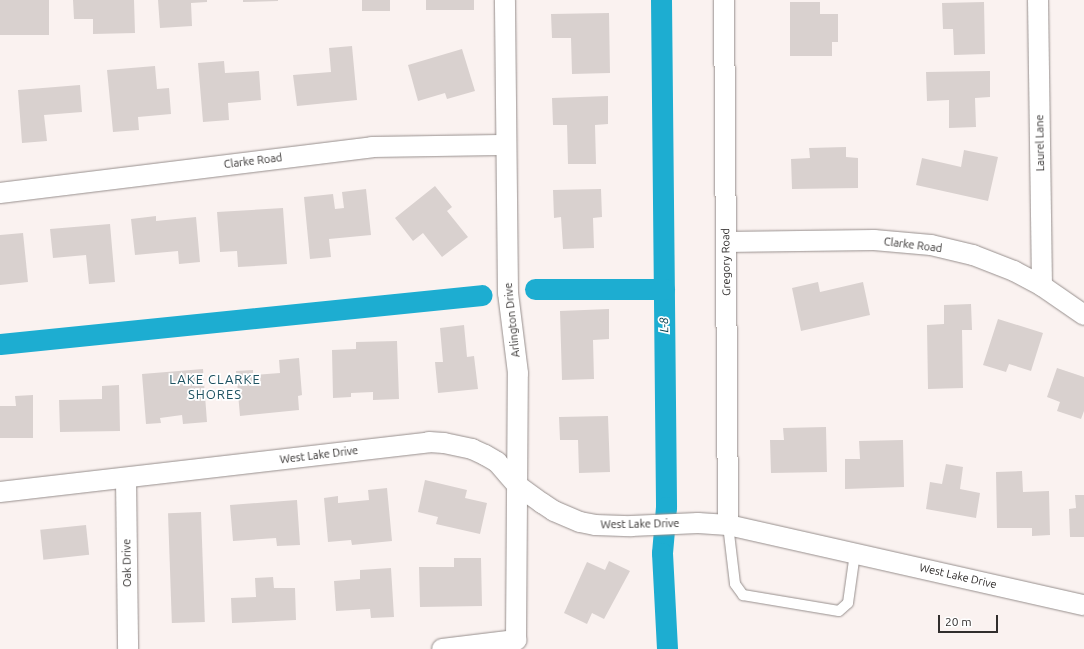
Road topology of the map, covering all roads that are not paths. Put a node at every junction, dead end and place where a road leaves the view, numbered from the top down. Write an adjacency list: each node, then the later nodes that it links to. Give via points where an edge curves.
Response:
1 (505, 0): 4 (street, Arlington Drive)
2 (724, 0): 6 (street, Gregory Road)
3 (1038, 0): 7 (street, Laurel Lane)
4 (506, 145): 5 (street, Clarke Road, via 372,146); 10 (street, Arlington Drive, via 508,293 518,373)
5 (0, 193)
6 (726, 242): 7 (street, Clarke Road, via 874,240 931,245 973,255 1014,271); 12 (street, Gregory Road)
7 (1042, 286): 8 (street, Clarke Road)
8 (1084, 315)
9 (126, 478): 10 (street, West Lake Drive, via 429,442 458,445 485,454 498,462); 11 (street, West Lake Drive); 15 (street, Oak Drive)
10 (517, 485): 12 (street, West Lake Drive, via 567,517 594,525); 16 (street, Arlington Drive, via 516,640)
11 (0, 492)
12 (728, 524): 13 (street, West Lake Drive); 13 (lane, via 735,584 743,595 839,611 848,603)
13 (855, 553): 14 (street, West Lake Drive)
14 (1084, 605)
15 (128, 649)
16 (442, 649)

